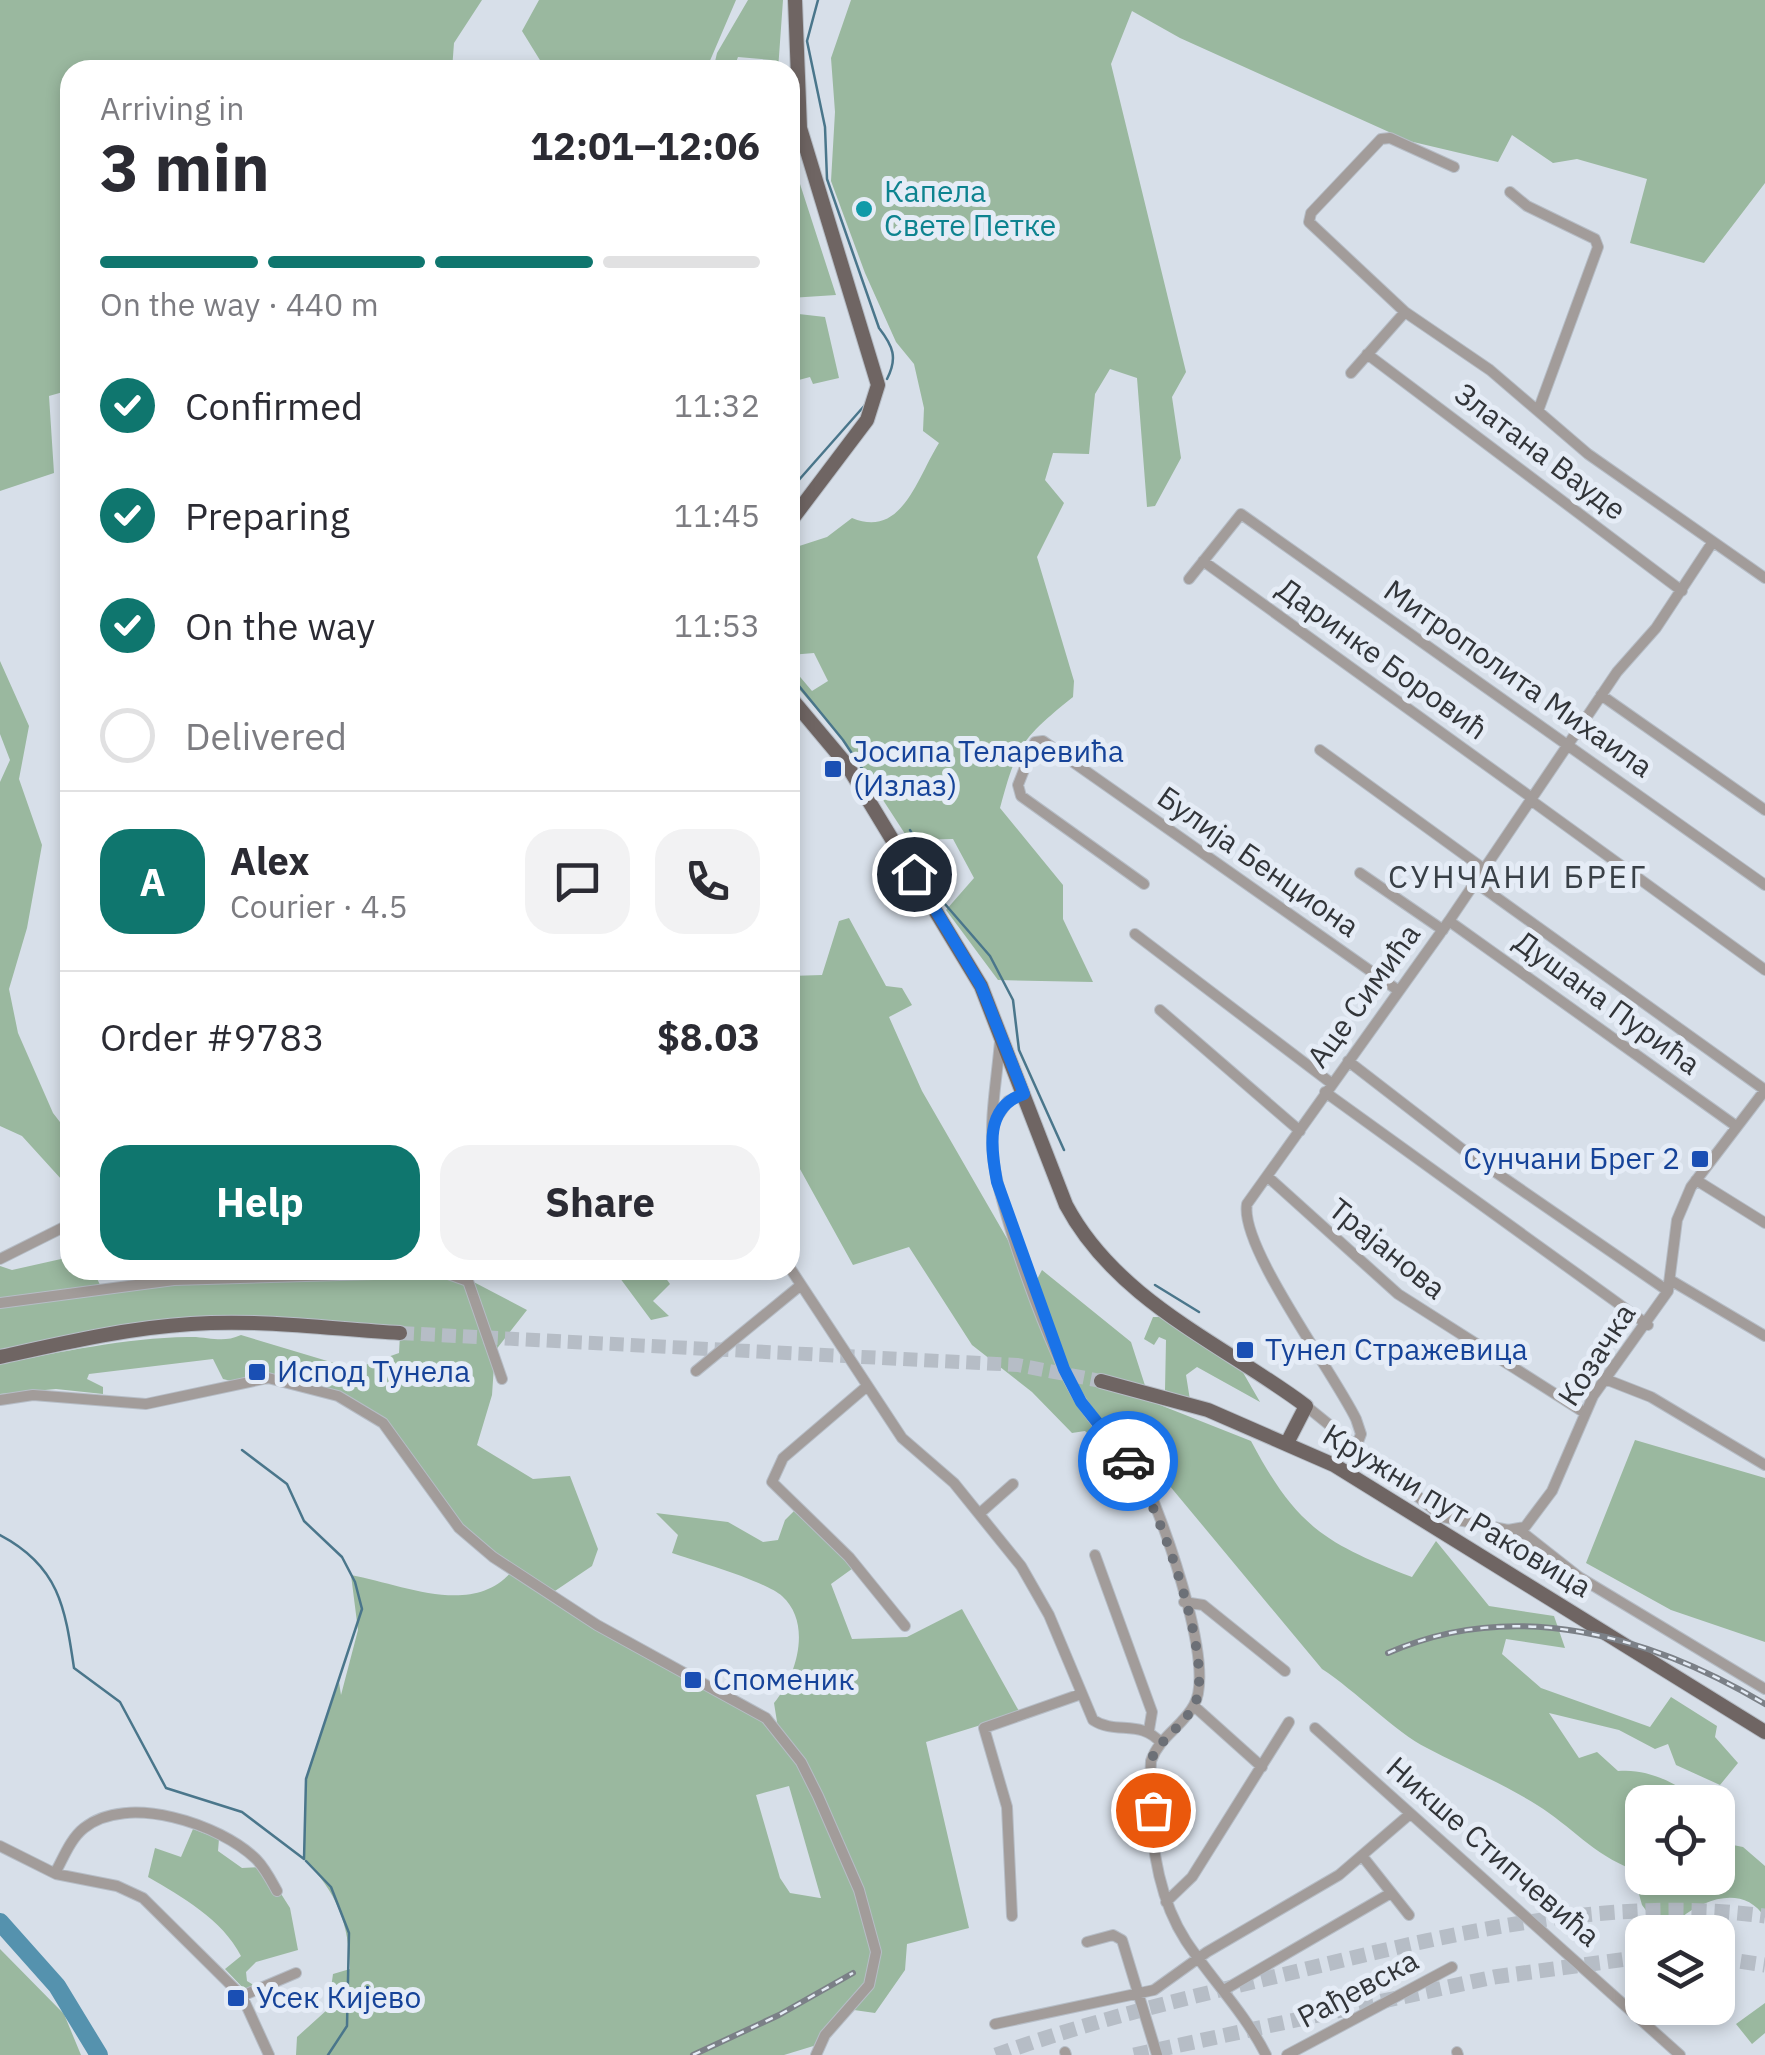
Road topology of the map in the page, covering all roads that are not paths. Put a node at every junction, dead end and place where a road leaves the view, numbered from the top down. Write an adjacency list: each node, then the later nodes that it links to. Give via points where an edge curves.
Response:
1 (795, 0): 2 (main road)
2 (797, 60)
3 (800, 128): 10 (main road, via 878,385 867,420)
4 (1454, 168): 6 (street, via 1381,139 1309,217 1311,227)
5 (1510, 192): 9 (street, via 1598,243)
6 (1406, 312): 7 (street); 9 (street)
7 (1367, 354): 8 (street); 15 (street, Златана Вауде)
8 (1351, 373)
9 (1538, 410): 11 (street)
10 (800, 509)
11 (1712, 542): 13 (street); 15 (street, Аце Симића)
12 (1202, 561): 14 (street); 18 (street, Митрополита Михаила, via 1241,514); 20 (street, Даринке Боровић)
13 (1765, 578)
14 (1189, 579)
15 (1682, 590): 16 (street, Аце Симића)
16 (1601, 695): 18 (street, Аце Симића); 21 (street)
17 (800, 709): 32 (main road, via 886,826)
18 (1570, 746): 20 (street, Аце Симића); 26 (street, Митрополита Михаила)
19 (1320, 750): 22 (street)
20 (1532, 800): 22 (street, Аце Симића); 29 (street, Даринке Боровић)
21 (1765, 810)
22 (1484, 869): 24 (street, Аце Симића)
23 (1360, 873): 27 (street, Душана Пурића)
24 (1475, 882): 27 (street, Аце Симића); 35 (street)
25 (1144, 884): 30 (street, Булија Бенциона, via 1021,796 1018,785 1039,741)
26 (1765, 885)
27 (1446, 925): 30 (street, Аце Симића); 39 (street, Душана Пурића)
28 (1135, 934): 34 (street)
29 (1765, 970)
30 (1399, 991): 33 (street, Аце Симића)
31 (1160, 1010): 40 (street)
32 (1001, 1030): 36 (main road); 37 (street)
33 (1348, 1061): 34 (street, Аце Симића); 50 (street, via 1475,1159)
34 (1328, 1087): 40 (street, Аце Симића); 52 (street)
35 (1765, 1090): 39 (street, Козачка)
36 (1023, 1091): 37 (street, via 1006,1088); 38 (street, via 1004,1105); 62 (main road, via 1066,1205 1107,1266)
37 (994, 1098): 38 (street)
38 (993, 1126): 71 (street, via 997,1182 1052,1342 1081,1402 1142,1478)
39 (1736, 1126): 42 (street, Козачка)
40 (1300, 1131): 41 (street, Аце Симића)
41 (1268, 1177): 63 (street, Трајанова, via 1398,1294); 65 (street, Аце Симића, via 1247,1204 1247,1221 1270,1274 1351,1408 1360,1430)
42 (1696, 1180): 43 (street); 50 (street, Козачка, via 1676,1225)
43 (1765, 1222)
44 (60, 1229): 45 (street)
45 (0, 1259)
46 (174, 1280): 51 (street)
47 (463, 1280): 57 (street)
48 (798, 1280): 49 (street)
49 (800, 1284): 56 (street); 60 (street)
50 (1670, 1286): 52 (street, Козачка); 54 (street)
51 (0, 1304)
52 (1648, 1325): 58 (street, Козачка)
53 (400, 1334): 55 (main road, via 191,1324)
54 (1765, 1336)
55 (0, 1357)
56 (696, 1371)
57 (502, 1378)
58 (1606, 1379): 63 (street, Козачка); 66 (street)
59 (1101, 1380): 64 (main road, Кружни пут Раковица, via 1190,1404)
60 (866, 1387): 68 (street, via 906,1442); 72 (street, via 783,1458 772,1482)
61 (0, 1400): 101 (street, via 146,1404 268,1378 338,1396 383,1424 477,1544 597,1625 748,1705 801,1762 859,1890 876,1952 869,1986)
62 (1306, 1406): 64 (main road); 65 (street)
63 (1584, 1413): 69 (street, Козачка, via 1544,1504)
64 (1287, 1443): 80 (main road, Кружни пут Раковица, via 1445,1532)
65 (1356, 1447): 69 (street, via 1443,1517)
66 (1765, 1466)
67 (1013, 1484): 68 (street)
68 (979, 1514): 75 (street, via 1041,1598)
69 (1518, 1529): 74 (street, via 1578,1577)
70 (1095, 1555): 79 (street, via 1152,1712)
71 (1184, 1602): 73 (street, via 1203,1605); 76 (street, via 1199,1667)
72 (905, 1626)
73 (1285, 1672)
74 (1765, 1688)
75 (1081, 1694): 79 (street, via 1098,1724); 91 (street, via 984,1728 1007,1807)
76 (1194, 1706): 81 (street); 82 (street)
77 (1288, 1722): 82 (street)
78 (1315, 1728): 83 (street, Никше Стипчевића)
79 (1149, 1730): 81 (street)
80 (1765, 1732)
81 (1161, 1743): 89 (street, via 1150,1773)
82 (1262, 1767): 89 (street, via 1192,1877)
83 (1410, 1814): 85 (street); 105 (street, Никше Стипчевића)
84 (0, 1846): 86 (street)
85 (1363, 1857): 88 (street); 93 (street)
86 (55, 1874): 87 (street, via 84,1828 124,1812 148,1811 232,1841 264,1868); 98 (street, via 143,1898)
87 (277, 1891)
88 (1391, 1893): 90 (street); 96 (street)
89 (1166, 1902): 93 (street)
90 (1409, 1915)
91 (1012, 1916)
92 (1087, 1942): 97 (street, via 1119,1936)
93 (1199, 1958): 96 (street); 97 (street, via 1166,1984)
94 (1452, 1967): 104 (street, Рађевска)
95 (296, 1973): 98 (street)
96 (1224, 1990): 103 (street)
97 (1140, 1994): 99 (street); 102 (street)
98 (242, 1996): 100 (street)
99 (995, 2024)
100 (270, 2055)
101 (816, 2055)
102 (1158, 2055)
103 (1266, 2055)
104 (1287, 2055)
105 (1680, 2055)

